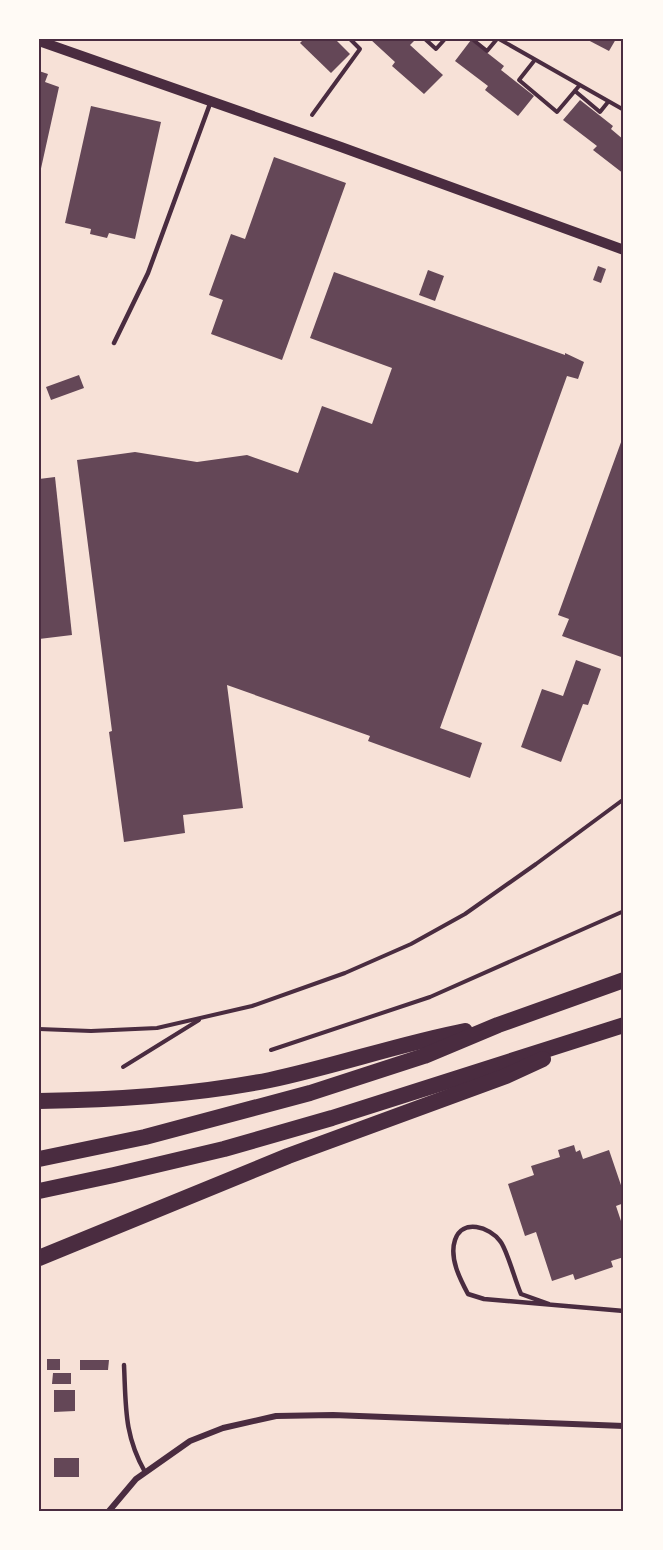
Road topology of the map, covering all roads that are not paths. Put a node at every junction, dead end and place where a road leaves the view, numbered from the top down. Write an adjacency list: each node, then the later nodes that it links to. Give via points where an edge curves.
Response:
1 (39, 41): 2 (street)
2 (211, 101): 3 (street); 4 (lane, via 148,273)
3 (624, 250)
4 (114, 343)
5 (624, 980): 6 (highway)
6 (498, 1025): 9 (highway, via 428,1038 270,1080 210,1090 149,1097); 10 (highway, via 424,1056 310,1093 145,1137)
7 (624, 1025): 8 (highway)
8 (596, 1035): 11 (highway, via 224,1149); 12 (highway, via 506,1076 288,1156)
9 (39, 1101)
10 (39, 1159)
11 (39, 1191)
12 (39, 1258)
13 (549, 1304): 13 (lane, via 484,1299 468,1294 453,1258 455,1239 465,1228 478,1226 490,1230 502,1242 521,1294); 14 (lane)
14 (624, 1311)
15 (124, 1365): 17 (lane, via 129,1436)
16 (624, 1426): 17 (street, via 276,1416 223,1428 190,1441)
17 (145, 1472): 18 (street)
18 (109, 1511)

